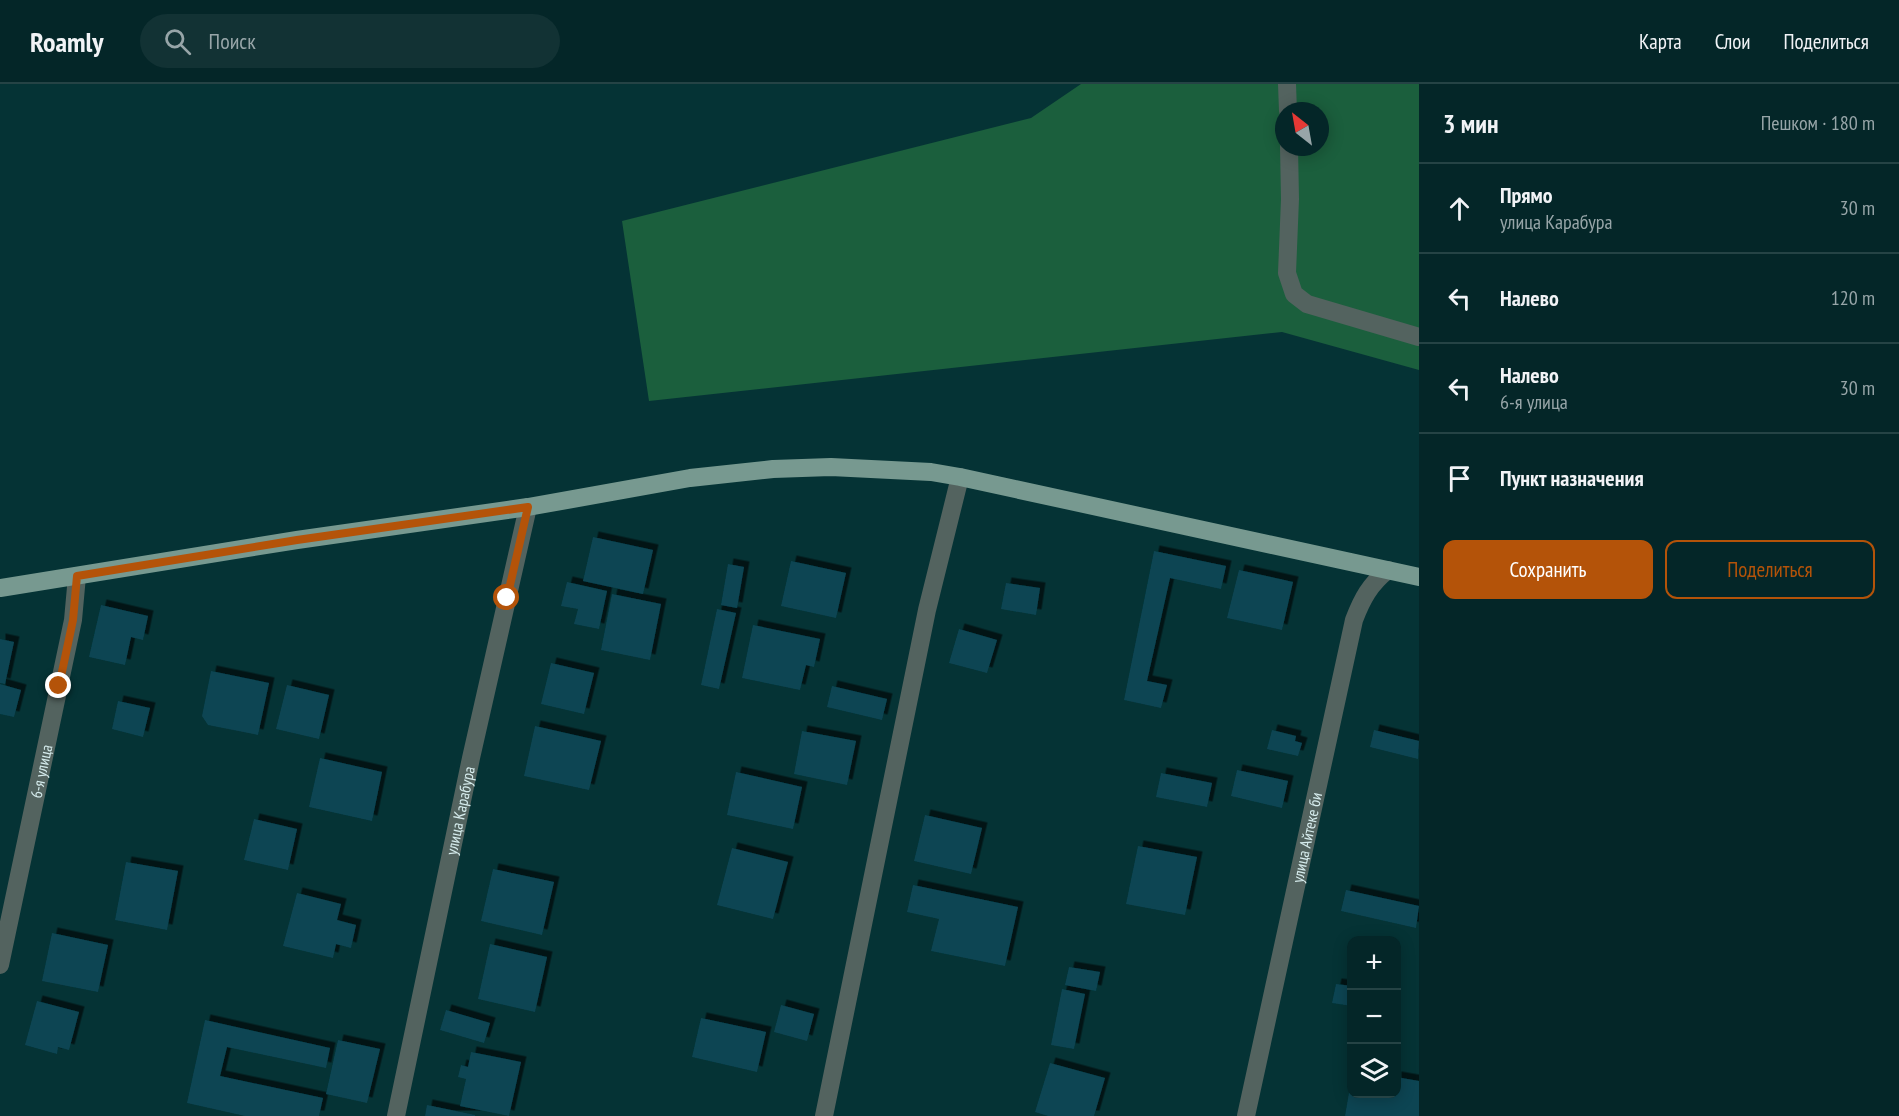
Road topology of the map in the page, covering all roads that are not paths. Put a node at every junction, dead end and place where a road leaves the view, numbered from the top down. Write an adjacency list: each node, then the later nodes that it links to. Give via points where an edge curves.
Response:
1 (1287, 84): 2 (street)
2 (1288, 102)
3 (1289, 156): 4 (street, via 1287,273 1294,294 1307,304)
4 (1419, 337)
5 (960, 477): 6 (main road, via 831,466 773,469 690,478); 7 (main road); 13 (street, via 927,610)
6 (528, 507): 8 (main road); 12 (street, улица Карабура)
7 (1388, 570): 9 (main road); 14 (street, улица Айтеке би, via 1364,595 1354,620)
8 (77, 576): 10 (main road); 11 (street, 6-я улица, via 73,620)
9 (1419, 577)
10 (0, 588)
11 (0, 965)
12 (396, 1116)
13 (824, 1116)
14 (1246, 1116)

